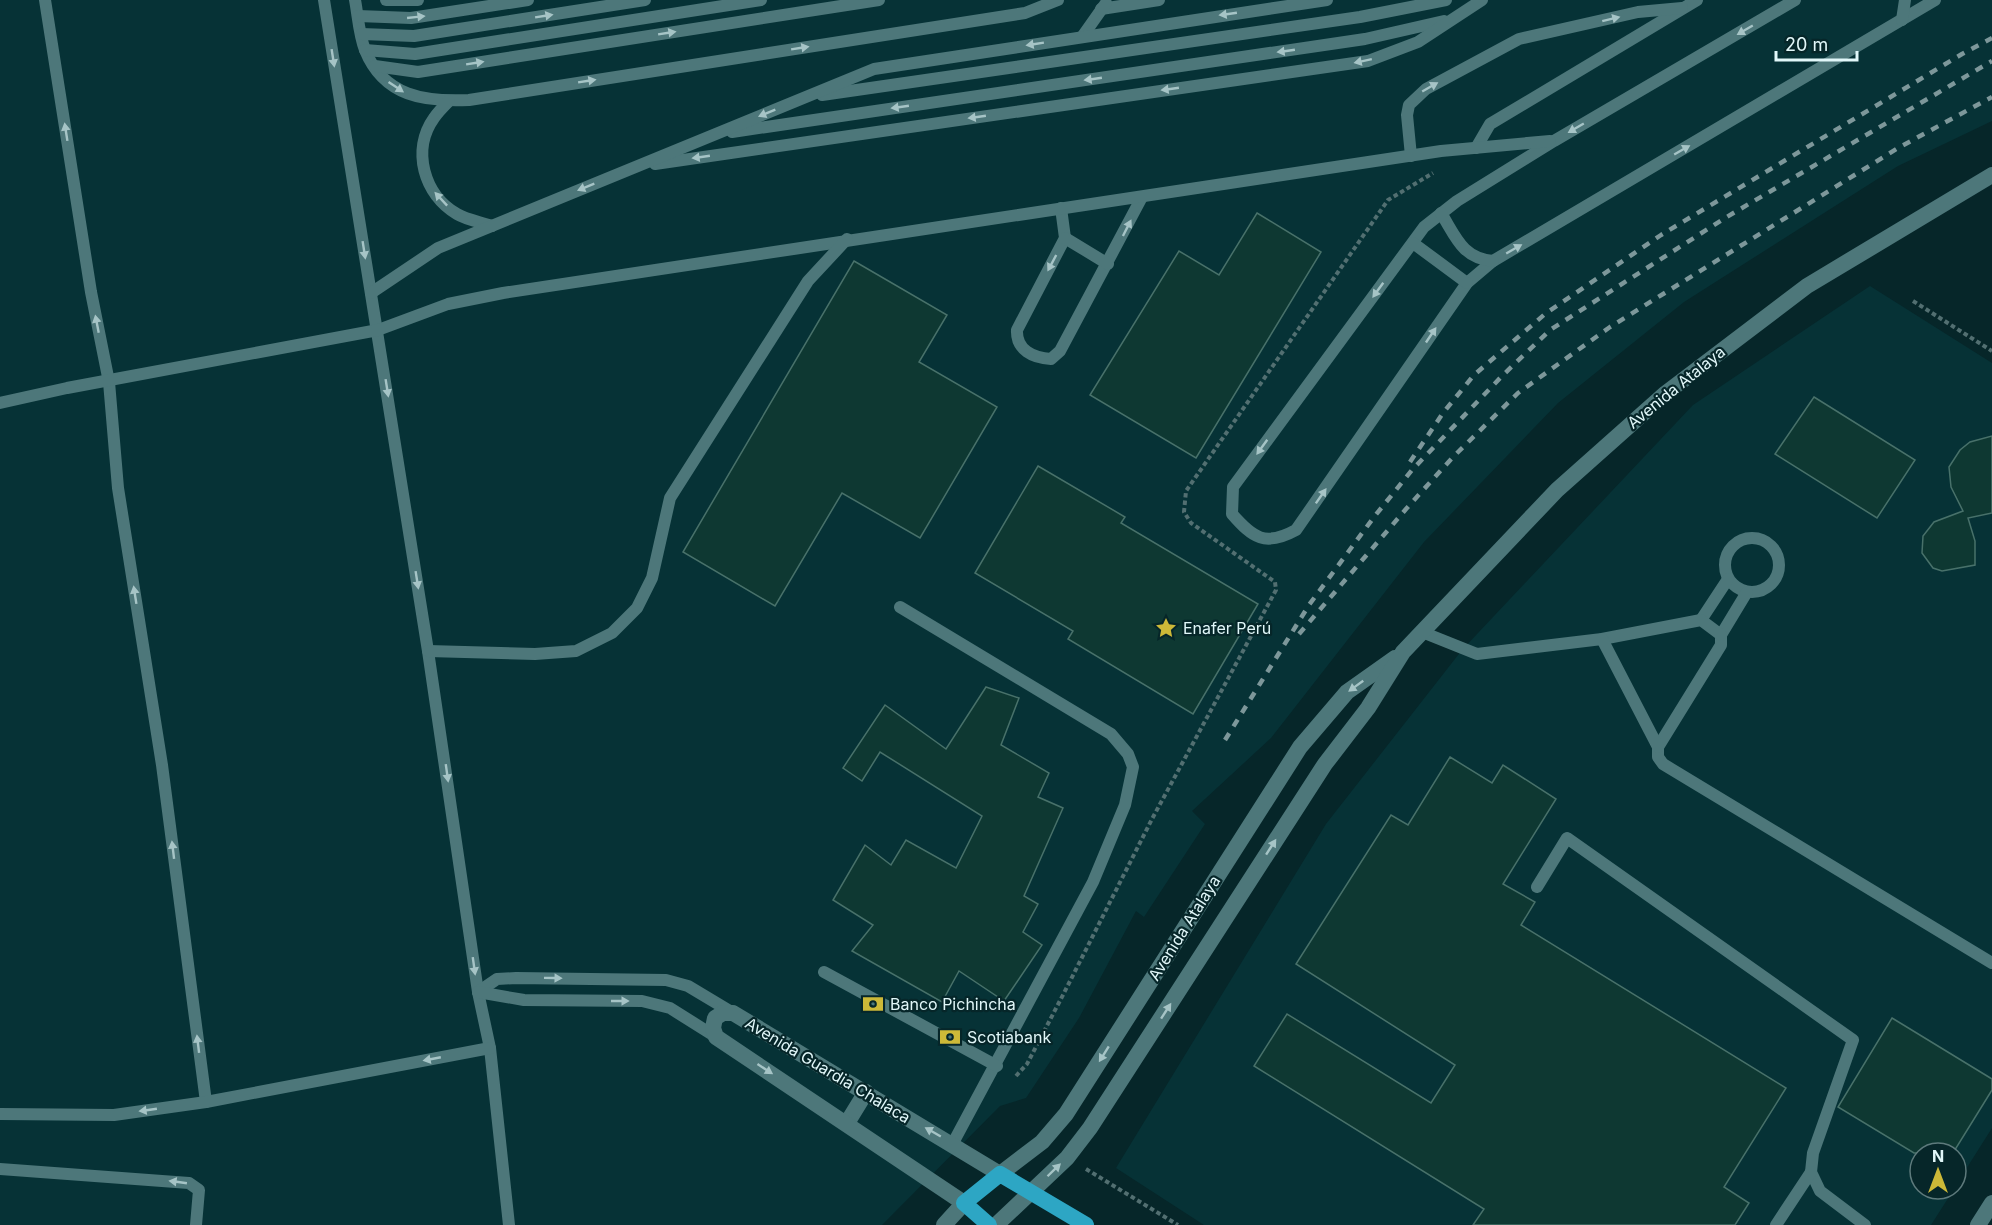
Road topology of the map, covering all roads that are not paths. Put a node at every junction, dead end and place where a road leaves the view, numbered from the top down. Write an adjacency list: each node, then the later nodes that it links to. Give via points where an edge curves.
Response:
1 (45, 0): 48 (lane, one-way to 1)
2 (324, 0): 46 (lane, one-way to 46)
3 (355, 0): 21 (lane)
4 (386, 0): 5 (lane)
5 (418, 0)
6 (528, 0): 21 (lane, one-way to 6, via 411,18)
7 (645, 0): 24 (lane, one-way to 7, via 414,36)
8 (761, 0): 26 (lane, via 415,54)
9 (879, 0): 27 (lane, one-way to 9, via 418,72)
10 (1058, 0): 29 (lane, one-way to 10, via 1025,13)
11 (1159, 0): 19 (lane)
12 (1328, 0): 25 (lane, one-way to 25)
13 (1446, 0): 28 (lane, via 1360,17)
14 (1482, 0): 22 (lane)
15 (1697, 0): 20 (lane)
16 (1795, 0): 31 (lane, one-way to 31)
17 (1905, 0): 23 (lane)
18 (1935, 0): 23 (lane)
19 (1105, 5): 25 (lane)
20 (1682, 8): 32 (lane, via 1490,124); 33 (lane, one-way to 20, via 1409,105 1426,88 1519,39 1638,12)
21 (358, 15): 24 (lane)
22 (1453, 19): 30 (lane, one-way to 30, via 1365,39); 34 (lane, one-way to 34, via 1418,42 1368,61)
23 (1902, 20): 43 (lane, one-way to 23)
24 (362, 34): 26 (lane)
25 (1082, 37): 28 (lane, one-way to 28, via 874,69)
26 (365, 50): 27 (lane)
27 (375, 66): 29 (lane, one-way to 29, via 384,79 406,94 435,102)
28 (803, 98): 30 (lane, one-way to 30)
29 (449, 101): 39 (lane, one-way to 29, via 457,214 425,179 422,148 432,119)
30 (713, 135): 34 (lane)
31 (1554, 141): 32 (lane); 38 (lane)
32 (1476, 148): 33 (lane)
33 (1411, 156): 36 (lane)
34 (636, 166): 39 (lane, one-way to 39)
35 (1992, 175): 54 (main road, Avenida Atalaya, via 1807,285 1666,393 1557,490)
36 (1142, 197): 37 (lane); 44 (lane, one-way to 36)
37 (1061, 208): 40 (lane); 41 (lane)
38 (1441, 213): 42 (lane); 43 (lane, via 1466,251 1480,260)
39 (492, 225): 46 (lane, via 438,248)
40 (1065, 238): 44 (lane); 44 (lane, one-way to 44, via 1017,330 1020,348 1051,359 1060,351)
41 (847, 239): 47 (lane, via 503,293 448,304); 57 (lane, via 808,281 670,498 652,578 637,608 612,633 576,651)
42 (1413, 243): 45 (lane); 45 (lane, one-way to 45, via 1233,487 1232,514 1250,535 1278,540 1296,530)
43 (1493, 261): 45 (lane)
44 (1108, 264)
45 (1467, 283)
46 (371, 293): 47 (lane)
47 (378, 330): 48 (lane); 57 (lane, one-way to 57)
48 (109, 382): 49 (lane); 69 (lane, one-way to 48, via 162,765 118,488)
49 (0, 402)
50 (1728, 579): 51 (lane); 51 (lane, via 1726,555 1733,545 1756,538 1768,543 1776,552 1777,576 1759,592); 53 (lane)
51 (1747, 592): 55 (lane)
52 (900, 607): 67 (lane, via 1111,734 1128,754 1133,767 1125,805 1093,882)
53 (1701, 620): 55 (lane); 56 (lane)
54 (1422, 633): 56 (lane, via 1477,654); 58 (main road, Avenida Atalaya)
55 (1722, 635): 59 (lane, via 1721,645)
56 (1602, 639): 59 (lane)
57 (428, 651): 63 (lane, one-way to 63)
58 (1403, 652): 75 (main road, Avenida Atalaya, one-way to 75, via 1347,692 1300,747 1066,1114 1042,1142); 76 (main road, Avenida Atalaya, one-way to 58, via 1067,1158 1090,1128 1325,764 1368,708)
59 (1658, 747): 61 (lane, via 1663,764)
60 (1537, 887): 74 (lane, via 1567,838 1853,1040 1813,1153)
61 (1992, 963)
62 (824, 972): 67 (lane)
63 (478, 992): 64 (lane, one-way to 64, via 497,979 507,978 666,980 688,986); 65 (lane, one-way to 65, via 524,1000 642,1001 670,1008); 66 (lane)
64 (733, 1013): 65 (main road, Avenida Guardia Chalaca, via 715,1018); 68 (main road, Avenida Guardia Chalaca)
65 (716, 1037): 71 (main road, Avenida Guardia Chalaca, one-way to 71)
66 (490, 1048): 69 (lane, one-way to 69); 80 (lane)
67 (997, 1066): 72 (lane)
68 (866, 1092): 71 (main road); 72 (main road, Avenida Guardia Chalaca, one-way to 68)
69 (206, 1102): 70 (lane, one-way to 70, via 114,1115)
70 (0, 1114)
71 (847, 1123): 77 (main road, Avenida Guardia Chalaca)
72 (953, 1143): 75 (main road, Avenida Guardia Chalaca)
73 (0, 1169): 79 (lane, one-way to 73, via 199,1190 189,1183)
74 (1811, 1172): 85 (lane); 86 (lane, via 1820,1191)
75 (1000, 1174): 76 (main road, Avenida Guardia Chalaca); 77 (main road, Avenida Atalaya)
76 (1031, 1192): 83 (main road, Avenida Atalaya); 84 (main road, Avenida Guardia Chalaca)
77 (964, 1203): 81 (main road); 82 (main road, Avenida Guardia Chalaca)
78 (1992, 1203): 87 (main road)
79 (196, 1225)
80 (508, 1225)
81 (944, 1225)
82 (989, 1225)
83 (996, 1225)
84 (1086, 1225)
85 (1776, 1225)
86 (1865, 1225)
87 (1978, 1225)

